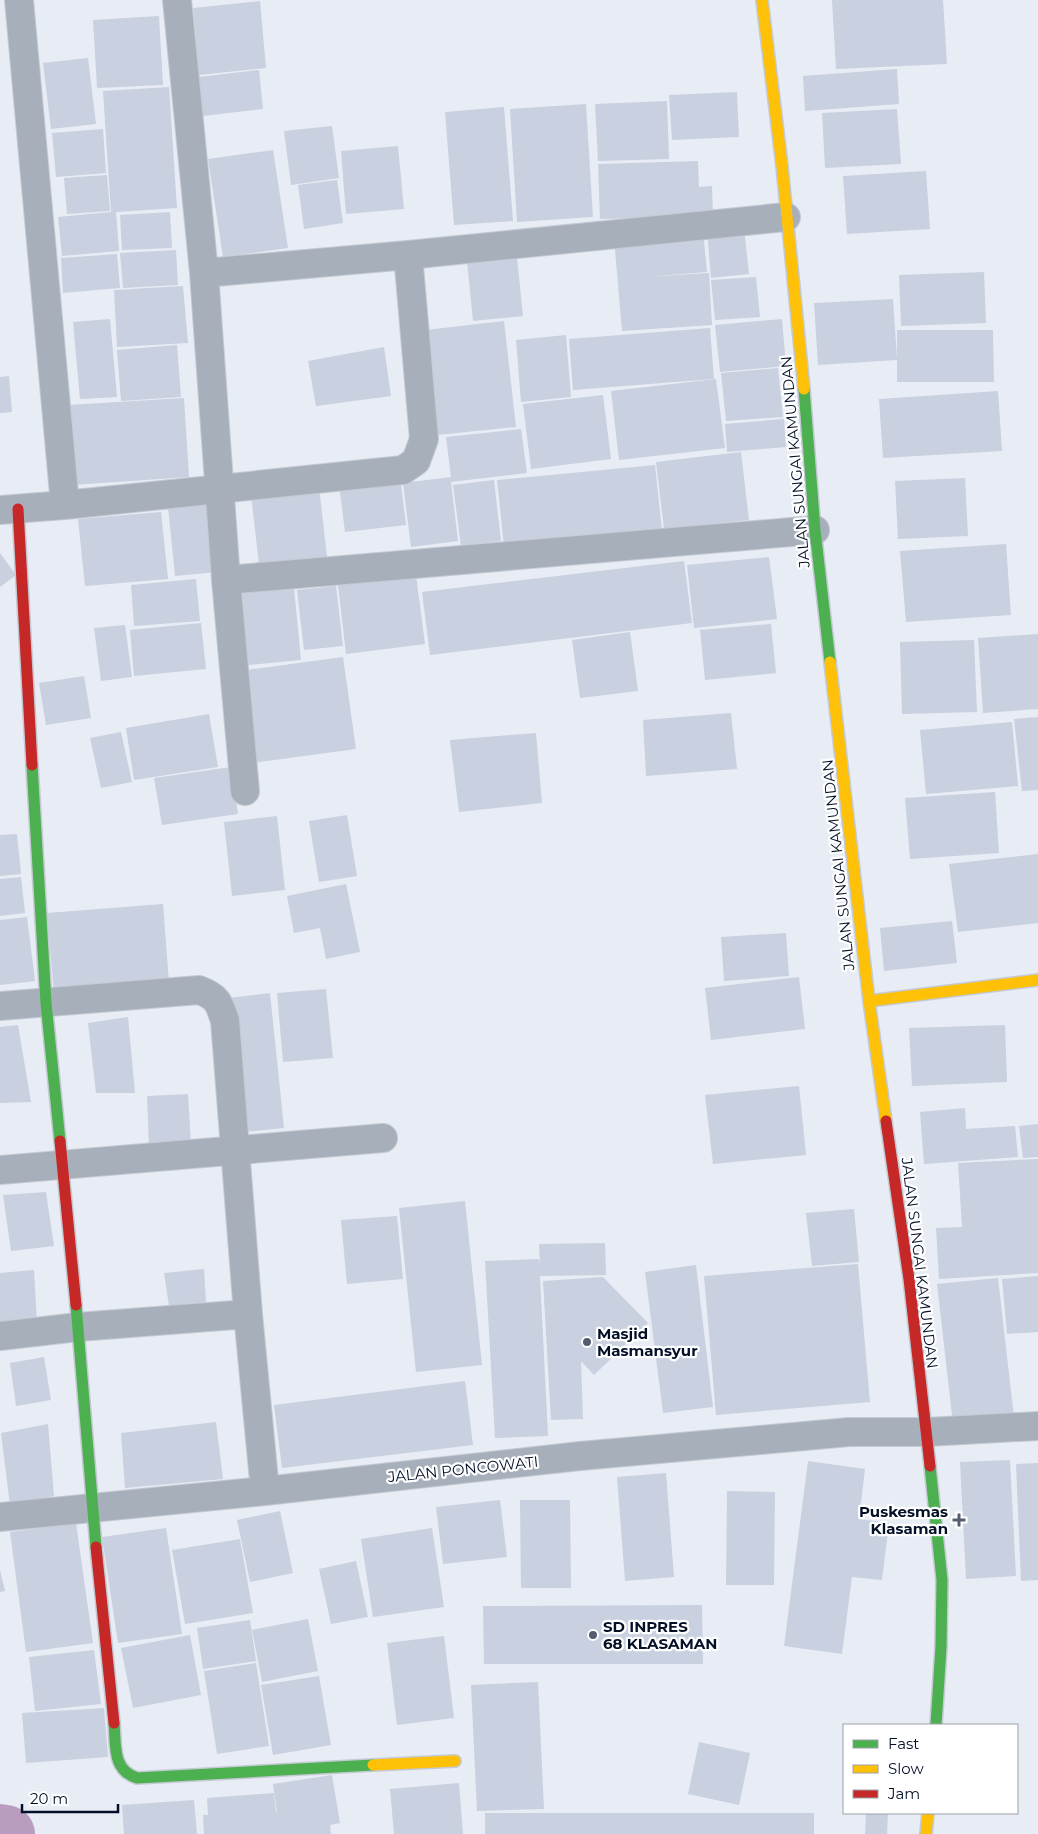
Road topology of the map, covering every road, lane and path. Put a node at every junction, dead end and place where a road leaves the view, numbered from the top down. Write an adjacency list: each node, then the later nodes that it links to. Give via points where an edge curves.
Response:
1 (19, 0): 8 (street)
2 (177, 0): 6 (street)
3 (762, 0): 4 (main road, JALAN SUNGAI KAMUNDAN)
4 (786, 217): 5 (street); 10 (main road, JALAN SUNGAI KAMUNDAN, via 803,372)
5 (408, 255): 6 (street); 7 (street, via 424,439 416,461 402,470)
6 (204, 273): 7 (street)
7 (221, 489): 8 (street); 11 (street)
8 (65, 505): 9 (street)
9 (9, 510): 15 (main road)
10 (815, 530): 11 (street); 14 (main road, JALAN SUNGAI KAMUNDAN)
11 (226, 580): 12 (street)
12 (245, 791)
13 (1038, 980): 14 (main road)
14 (869, 1001): 25 (main road, JALAN SUNGAI KAMUNDAN, via 909,1279)
15 (46, 1003): 16 (street); 18 (street, via 199,990 212,995 220,1004 225,1021); 19 (main road)
16 (0, 1006)
17 (383, 1138): 18 (street)
18 (234, 1152): 19 (street); 21 (street)
19 (62, 1164): 20 (street); 22 (main road)
20 (0, 1170)
21 (248, 1314): 22 (street); 26 (street)
22 (78, 1327): 23 (street); 27 (main road)
23 (0, 1336)
24 (1038, 1426): 25 (street, JALAN PONCOWATI)
25 (927, 1432): 26 (street, JALAN PONCOWATI, via 849,1432 599,1454); 29 (main road, JALAN SUNGAI KAMUNDAN, via 942,1580)
26 (265, 1491): 27 (street, JALAN PONCOWATI)
27 (92, 1507): 28 (street, JALAN PONCOWATI); 30 (main road, via 118,1762 128,1775 137,1778)
28 (0, 1517)
29 (936, 1724)
30 (455, 1761)
31 (928, 1814): 32 (main road)
32 (926, 1834)

